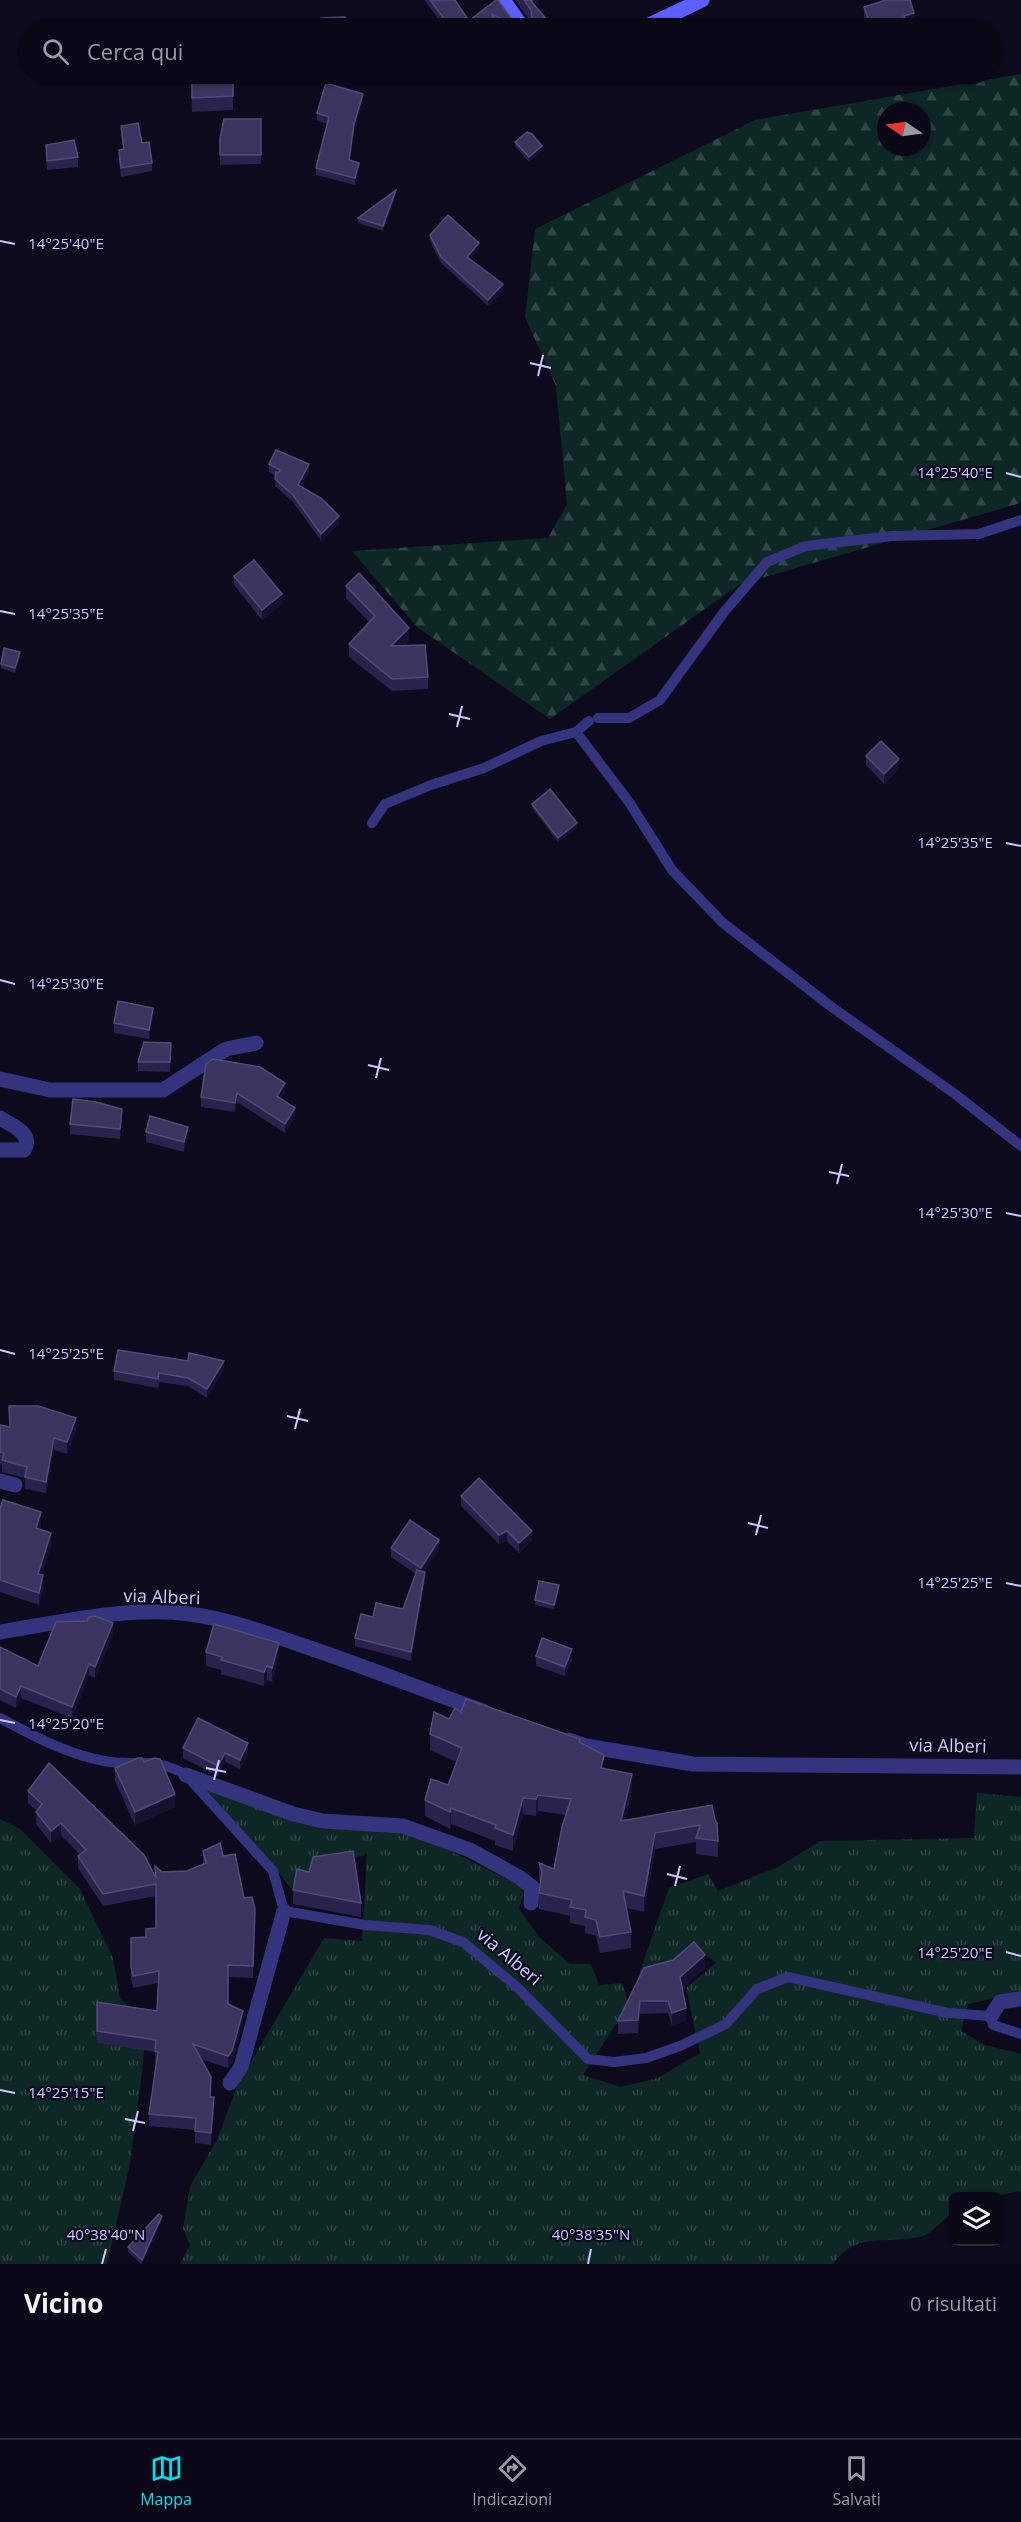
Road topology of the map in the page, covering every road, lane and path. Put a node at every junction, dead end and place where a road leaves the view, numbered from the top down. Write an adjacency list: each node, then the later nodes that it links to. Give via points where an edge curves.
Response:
1 (503, 0): 3 (street)
2 (702, 0): 4 (street)
3 (516, 18)
4 (664, 18)
5 (1021, 520): 6 (lane, via 979,534 892,536 806,546 766,562 660,700 629,718 594,719)
6 (576, 732): 7 (lane, via 541,741 484,768 385,804); 11 (lane, via 672,870 723,923)
7 (372, 823)
8 (255, 1043): 9 (street, via 226,1049 162,1090 50,1090)
9 (0, 1079)
10 (0, 1118): 12 (street, via 22,1132 28,1143 24,1150)
11 (1021, 1146)
12 (0, 1150)
13 (0, 1481): 14 (street)
14 (15, 1485)
15 (0, 1632): 16 (street, via Alberi, via 126,1613 189,1614 246,1626)
16 (496, 1715)
17 (0, 1718): 20 (lane, via 65,1752 107,1761 171,1766)
18 (552, 1735): 19 (street, via Alberi, via 586,1746 693,1764)
19 (1021, 1767)
20 (186, 1775): 21 (street, via 292,1814 323,1821 403,1826 470,1850 532,1887); 22 (lane, via 273,1871)
21 (531, 1903)
22 (284, 1911): 24 (lane, via Alberi, via 365,1925 429,1930 463,1942 518,1988 588,2059 614,2062 646,2058 680,2046 726,2024 757,1989 788,1977 948,2013); 26 (street, via 241,2067)
23 (1021, 1999): 24 (street, via 1000,2002)
24 (991, 2016): 25 (lane, via 993,2025)
25 (1021, 2034)
26 (230, 2083)

